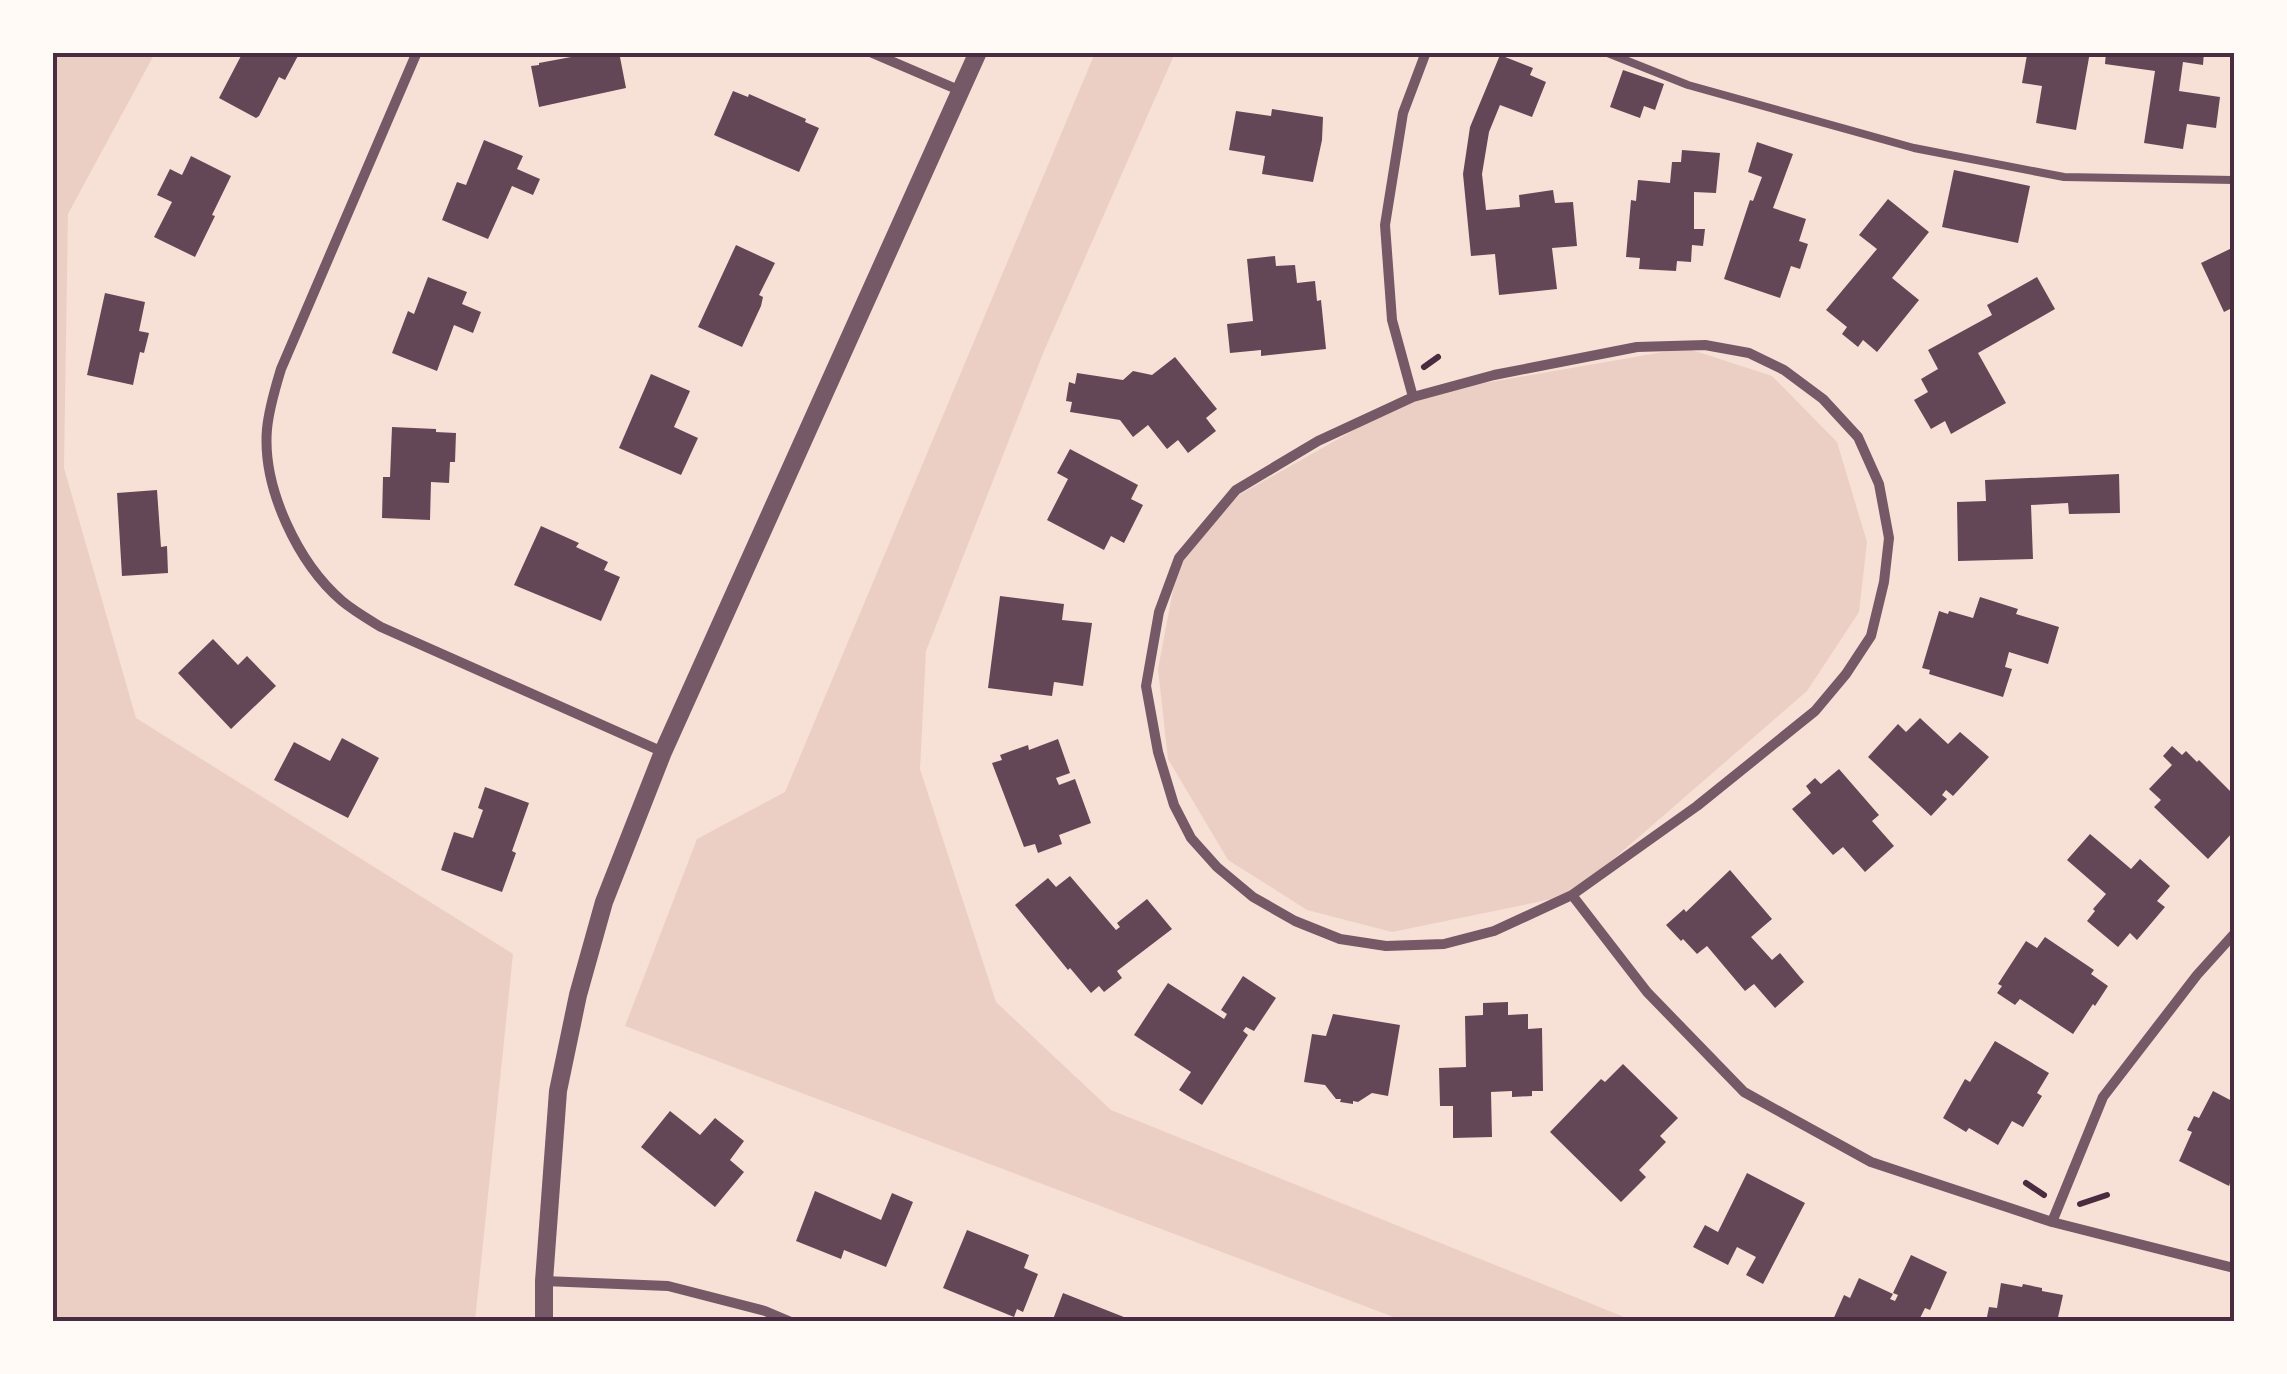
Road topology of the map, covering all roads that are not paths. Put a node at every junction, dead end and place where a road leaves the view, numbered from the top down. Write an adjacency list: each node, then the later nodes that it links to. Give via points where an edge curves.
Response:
1 (417, 52): 9 (street, via 270,404 266,433 278,504 315,572 343,602 381,627)
2 (870, 52): 6 (street)
3 (978, 52): 6 (street)
4 (1426, 52): 8 (street, via 1403,112 1385,225 1392,320)
5 (1605, 52): 7 (lane, via 1688,84 1914,148 2064,177)
6 (961, 91): 9 (street)
7 (2234, 180)
8 (1413, 397): 10 (street, via 1318,441 1236,490 1179,558 1159,612 1146,686 1174,805 1192,838 1253,897 1340,939 1444,944 1494,931); 10 (street, via 1637,347 1705,344 1749,353 1823,399 1858,437 1878,484 1889,538 1884,582 1871,636 1846,674 1815,712)
9 (662, 752): 14 (street, via 604,902 578,995 558,1091)
10 (1572, 895): 12 (street, via 1647,992 1744,1092 1870,1162)
11 (2234, 934): 12 (street, via 2102,1097)
12 (2052, 1222): 13 (street)
13 (2234, 1268)
14 (544, 1280): 15 (street); 16 (street, via 668,1286)
15 (544, 1322)
16 (791, 1322)

